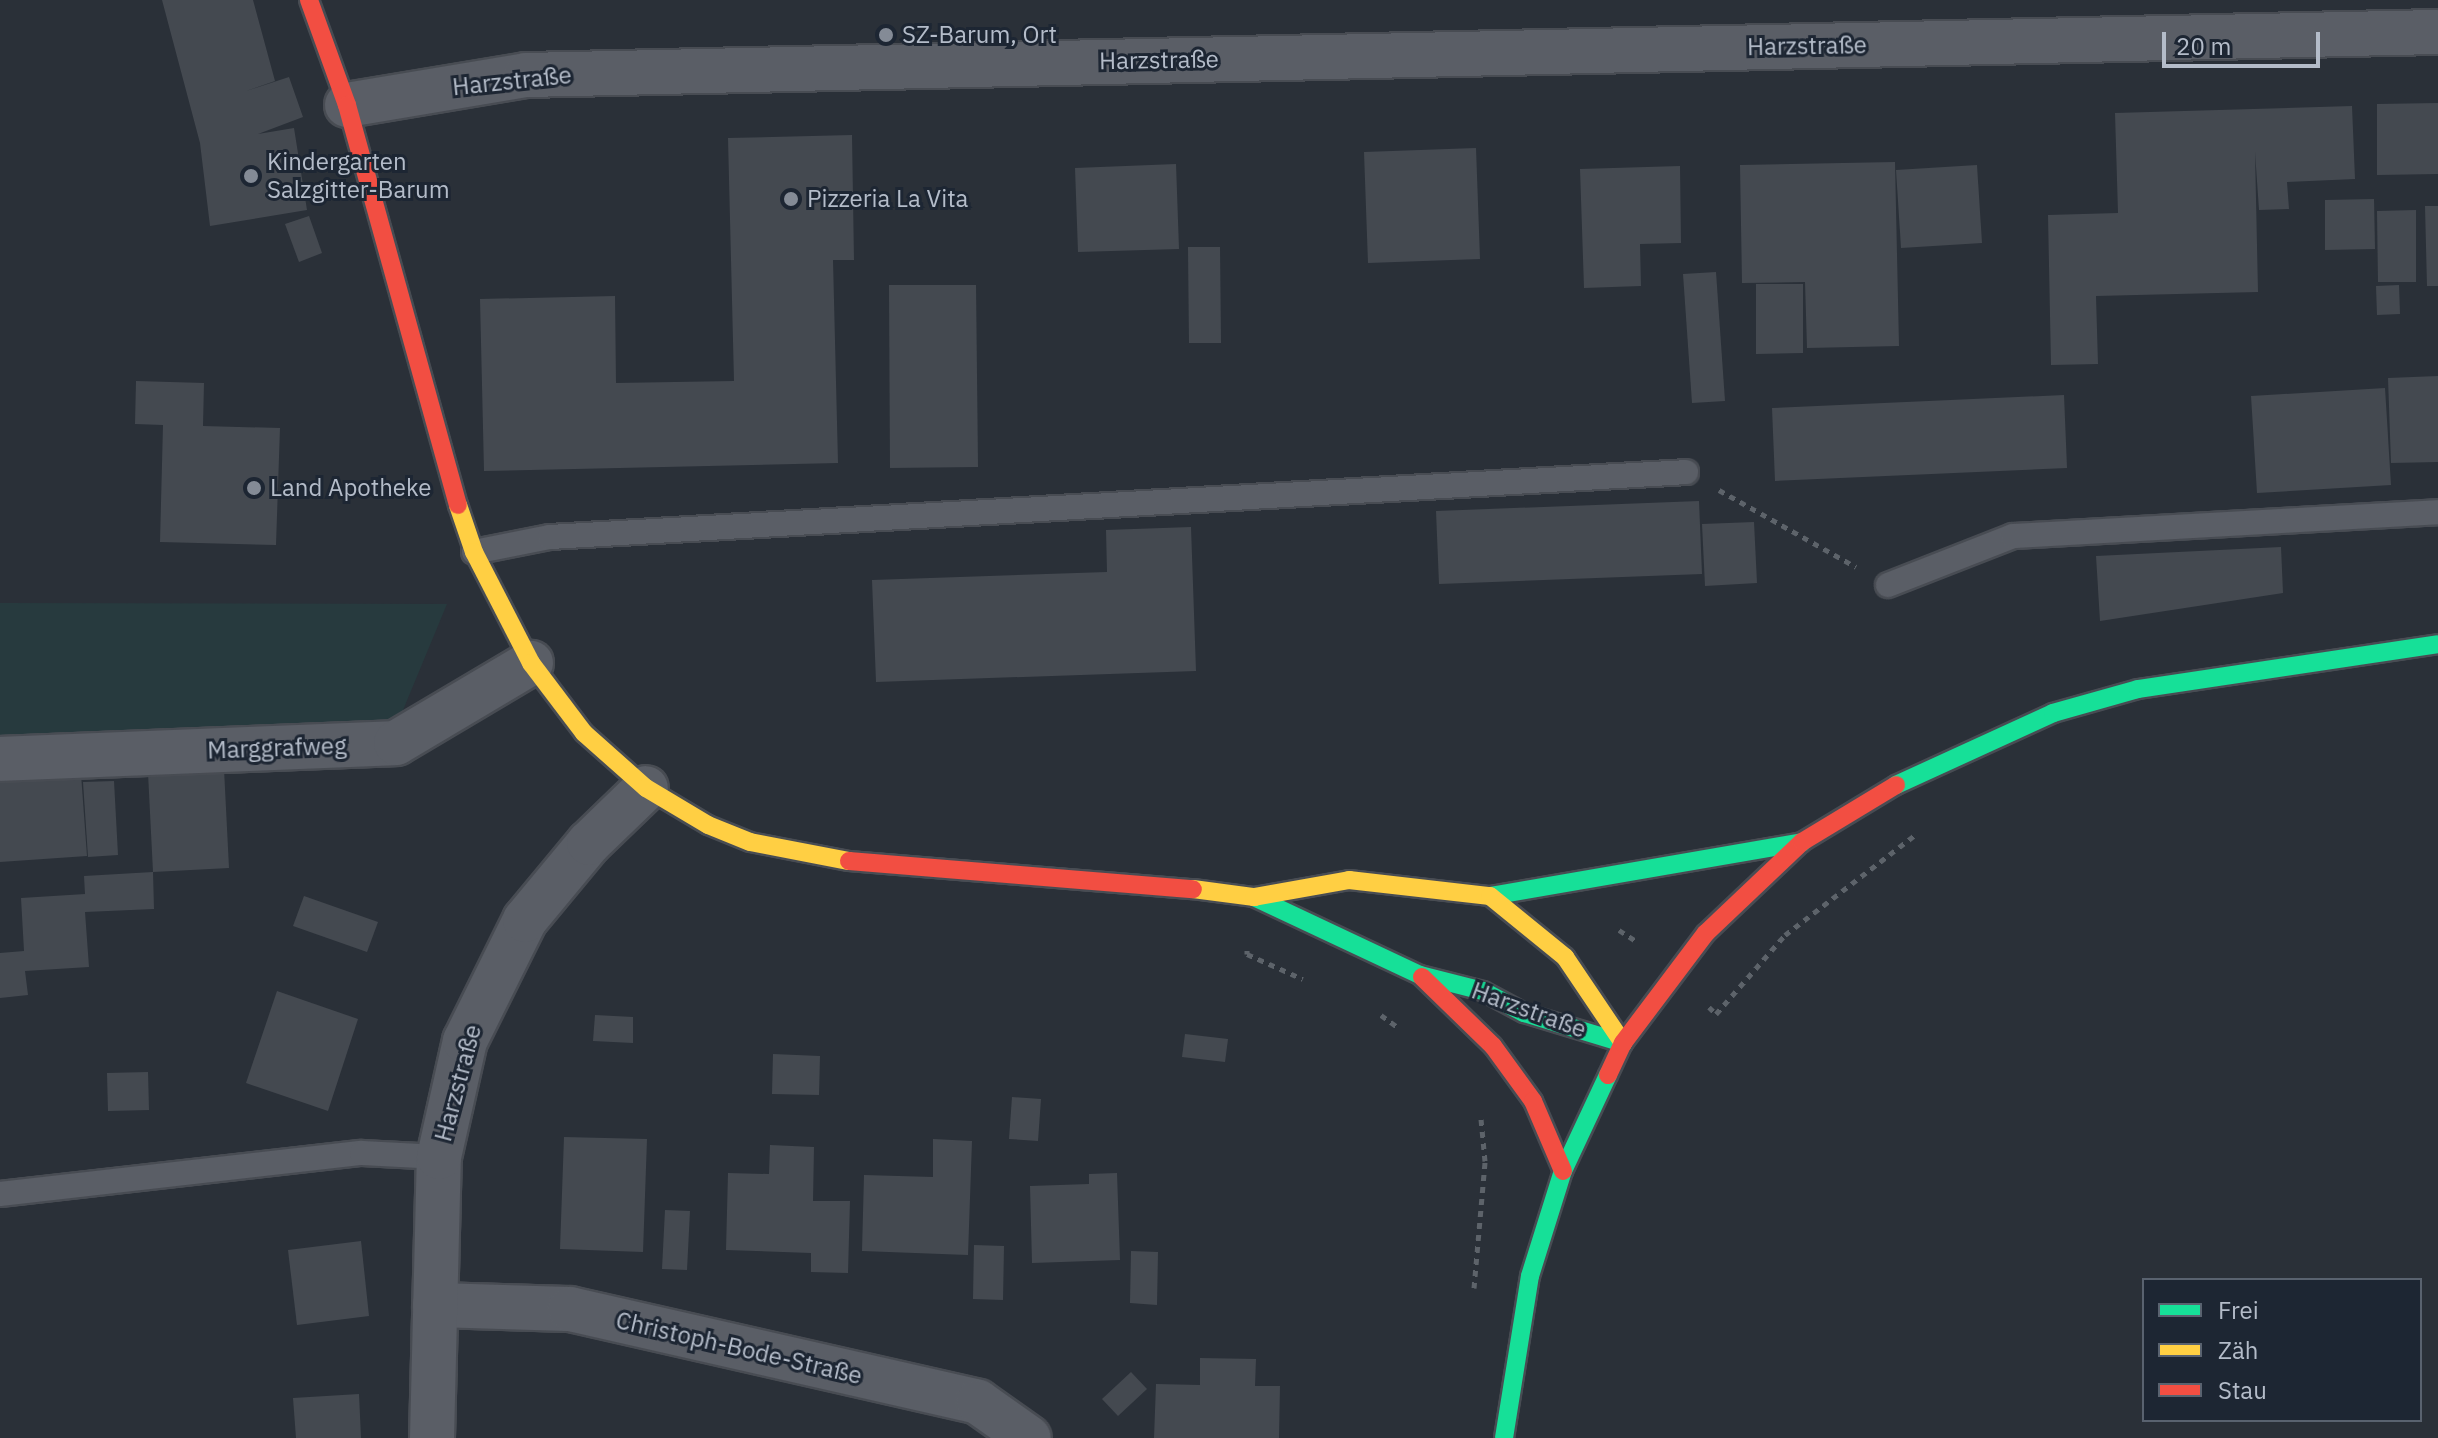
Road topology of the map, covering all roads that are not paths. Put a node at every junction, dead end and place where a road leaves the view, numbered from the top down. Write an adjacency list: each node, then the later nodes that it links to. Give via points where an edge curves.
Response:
1 (309, 0): 3 (main road)
2 (2438, 32): 3 (street, Harzstraße, via 526,75)
3 (347, 105): 6 (main road, Harzstraße)
4 (1686, 472): 6 (lane, via 550,537)
5 (2438, 512): 7 (lane, via 2013,536)
6 (474, 552): 9 (main road, Harzstraße)
7 (1888, 585)
8 (2438, 644): 12 (main road, via 2138,689 2053,713 1891,787)
9 (531, 663): 10 (street, Marggrafweg, via 396,743); 11 (main road, Harzstraße, via 584,733)
10 (0, 759)
11 (646, 788): 14 (main road, Harzstraße, via 708,825 750,842 820,859 1121,880); 17 (street, Harzstraße, via 561,876 525,920 493,975 465,1041)
12 (1802, 842): 13 (main road); 16 (main road, via 1706,933)
13 (1490, 896): 14 (main road, Harzstraße, via 1349,880); 16 (main road, Harzstraße, via 1565,957)
14 (1254, 897): 15 (main road, Harzstraße)
15 (1420, 975): 16 (main road, Harzstraße, via 1483,991 1524,1013); 18 (main road, via 1493,1046 1525,1090)
16 (1623, 1043): 18 (main road)
17 (439, 1157): 19 (lane, via 362,1153); 20 (street, Harzstraße)
18 (1563, 1171): 23 (main road, via 1530,1276)
19 (0, 1194)
20 (435, 1305): 21 (street, Harzstraße); 22 (street, Christoph-Bode-Straße, via 570,1309 978,1402)
21 (432, 1438)
22 (1029, 1438)
23 (1504, 1438)

